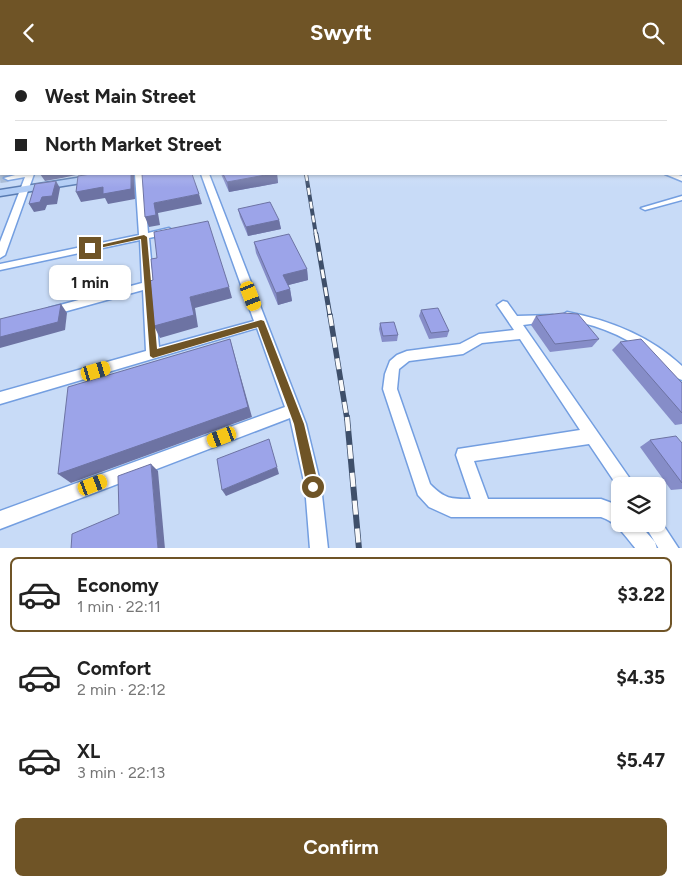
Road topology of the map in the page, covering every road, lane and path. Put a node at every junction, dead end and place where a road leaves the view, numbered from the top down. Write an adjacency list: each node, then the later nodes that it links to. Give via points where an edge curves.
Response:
1 (23, 175): 6 (street)
2 (30, 175): 7 (street)
3 (114, 175): 7 (main road)
4 (139, 175): 16 (street)
5 (205, 175): 11 (street)
6 (8, 177)
7 (24, 189): 8 (main road); 13 (street)
8 (0, 193)
9 (682, 198): 10 (street)
10 (645, 208)
11 (222, 220): 12 (street); 22 (street)
12 (210, 223)
13 (11, 225): 14 (street); 17 (street)
14 (0, 227)
15 (181, 229): 16 (street)
16 (144, 237): 18 (street); 19 (street)
17 (0, 255)
18 (0, 267)
19 (148, 285): 21 (street); 24 (street)
20 (503, 305): 23 (street)
21 (37, 315)
22 (261, 323): 24 (street); 27 (street)
23 (519, 328): 25 (street, via 567,316 589,319 642,344); 28 (street); 30 (street, via 479,339 464,349 408,356 395,365 390,375 390,389 424,489 435,501 452,508)
24 (153, 354): 26 (street)
25 (682, 374)
26 (0, 399)
27 (294, 410): 32 (street); 35 (street, via 313,487)
28 (592, 435): 29 (street); 30 (street, via 464,455)
29 (621, 477)
30 (483, 508): 31 (street, via 601,508)
31 (611, 511)
32 (0, 520)
33 (634, 532): 36 (street)
34 (658, 532): 37 (street)
35 (319, 548)
36 (647, 548)
37 (669, 548)

